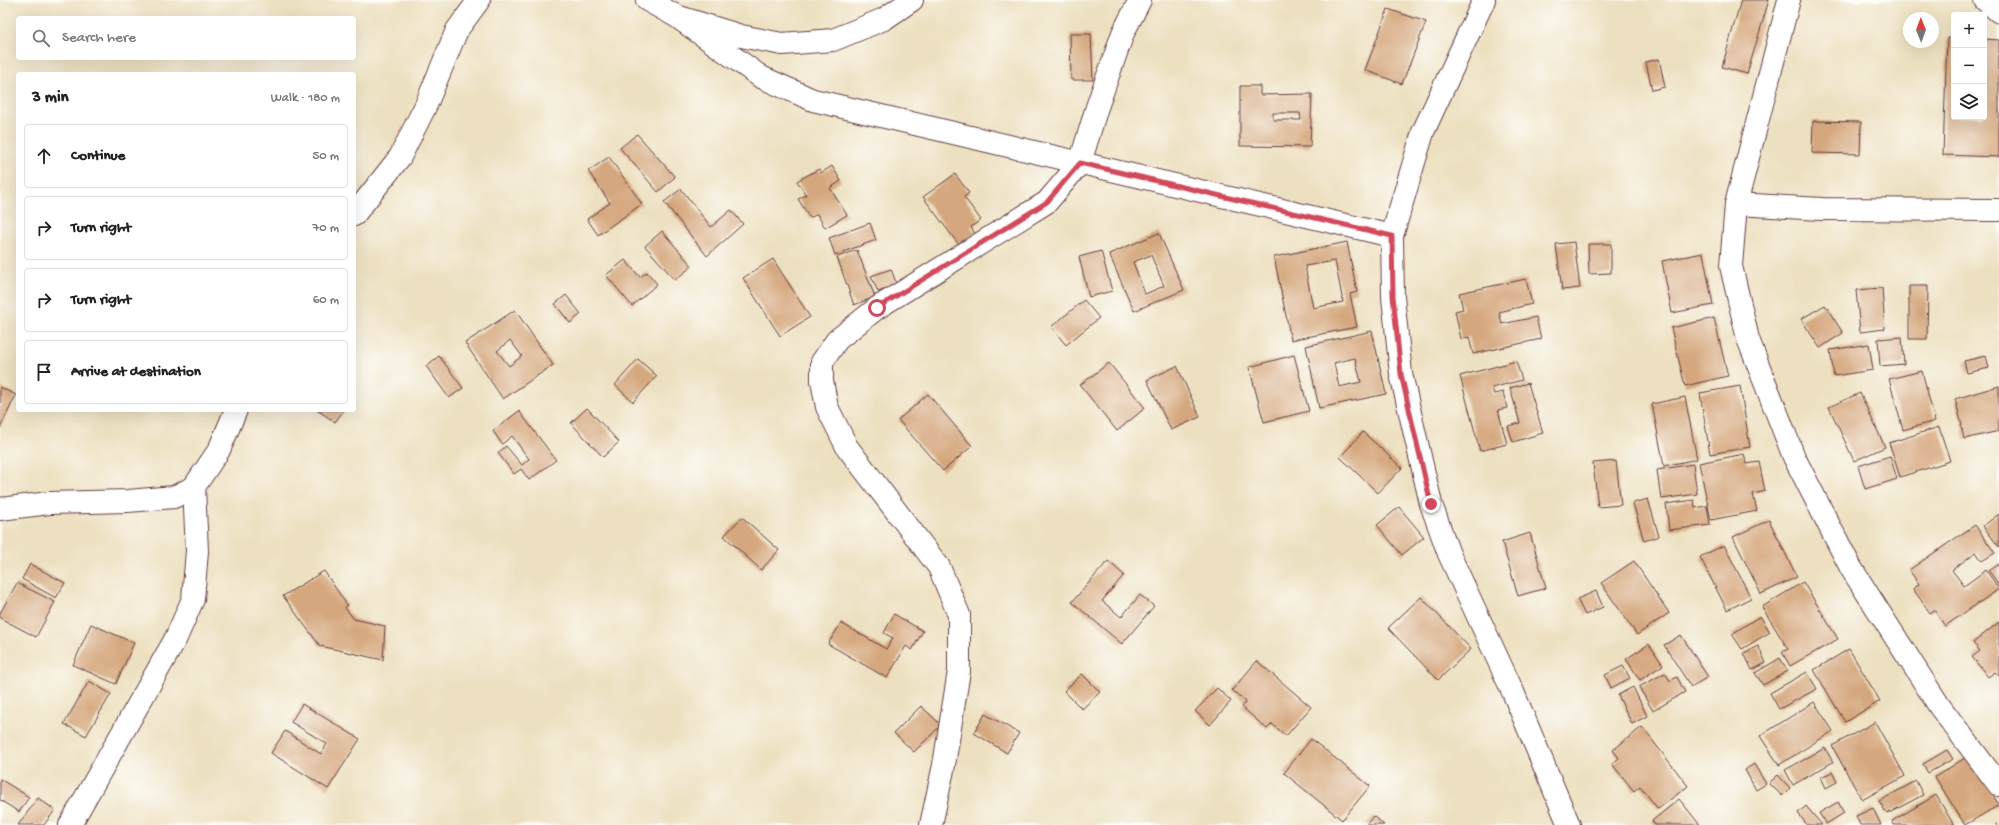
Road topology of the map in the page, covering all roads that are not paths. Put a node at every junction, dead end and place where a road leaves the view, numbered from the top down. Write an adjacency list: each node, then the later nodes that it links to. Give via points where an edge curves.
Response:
1 (479, 0): 13 (street, via 457,30 426,105 400,157)
2 (647, 0): 9 (street)
3 (912, 0): 9 (street, via 884,20 833,40 782,44 742,36)
4 (1140, 0): 10 (street, via 1123,34)
5 (1484, 0): 14 (street, via 1423,132)
6 (1789, 0): 11 (street)
7 (1985, 0): 8 (street)
8 (1999, 12)
9 (676, 16): 10 (street, via 761,77 813,100)
10 (1080, 163): 14 (street); 20 (street, via 1047,202 877,308 838,340 822,362 822,381 827,407 847,447 939,567 959,615 959,671 944,765)
11 (1736, 204): 12 (street, via 1822,209); 18 (street, via 1731,266 1748,339 1794,457 1851,568 1940,707)
12 (1999, 210)
13 (356, 212)
14 (1392, 236): 21 (street, via 1393,296 1401,374 1431,504 1449,554 1513,692)
15 (235, 412): 16 (street, via 219,450)
16 (194, 487): 17 (street, via 174,497 50,503); 19 (street, via 197,551 193,599 172,644)
17 (0, 509)
18 (1999, 786)
19 (70, 825)
20 (931, 825)
21 (1569, 825)

